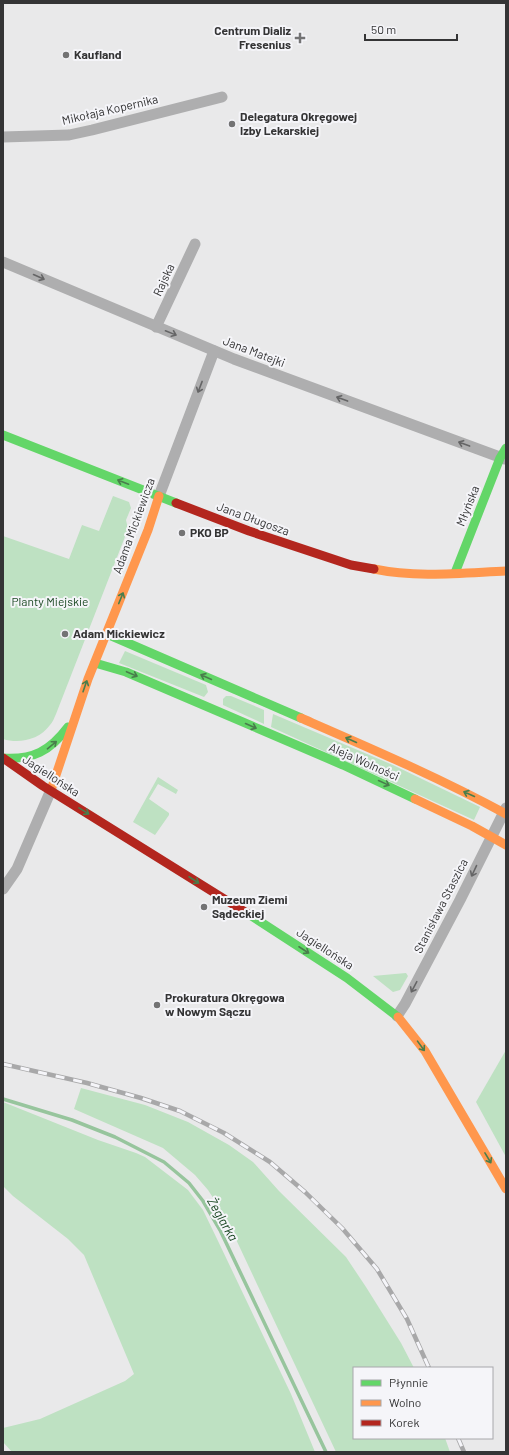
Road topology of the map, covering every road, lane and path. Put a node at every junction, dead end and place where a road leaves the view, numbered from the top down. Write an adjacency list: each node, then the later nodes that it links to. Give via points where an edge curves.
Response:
1 (222, 97): 2 (street, Mikołaja Kopernika, via 69,135)
2 (3, 138)
3 (195, 244): 5 (street, Rajska)
4 (3, 262): 5 (street, Jana Matejki, one-way to 5)
5 (156, 327): 6 (street, Jana Matejki, one-way to 6)
6 (214, 351): 8 (street, Jana Matejki, one-way to 6); 9 (street, Adama Mickiewicza, one-way to 9)
7 (3, 435): 9 (street, Jana Długosza, one-way to 7)
8 (504, 455): 11 (street, Młyńska)
9 (159, 496): 11 (street, Jana Długosza, via 249,531 351,565 400,573); 12 (street, Adama Mickiewicza, one-way to 9)
10 (506, 571): 11 (street, Jana Długosza)
11 (455, 573)
12 (107, 634): 13 (street, Adama Mickiewicza); 17 (street, Aleja Wolności, one-way to 12, via 350,739 219,686)
13 (95, 663): 14 (street, Adama Mickiewicza, one-way to 13); 18 (street, Aleja Wolności, one-way to 18, via 126,672 211,705 356,770)
14 (77, 710): 15 (street, Adama Mickiewicza, one-way to 14, via 25,758 49,748 64,733); 16 (street, Adama Mickiewicza)
15 (3, 758): 16 (street, Jagiellońska)
16 (51, 790): 20 (street, Adama Mickiewicza, via 17,869); 21 (street, Jagiellońska, one-way to 21, via 347,978)
17 (505, 811): 18 (street, Stanisława Staszica)
18 (491, 836): 19 (street, Aleja Wolności); 21 (street, Stanisława Staszica, one-way to 21, via 460,900)
19 (506, 844)
20 (3, 889)
21 (397, 1016): 22 (street, Jagiellońska, one-way to 22, via 425,1051)
22 (506, 1189)

